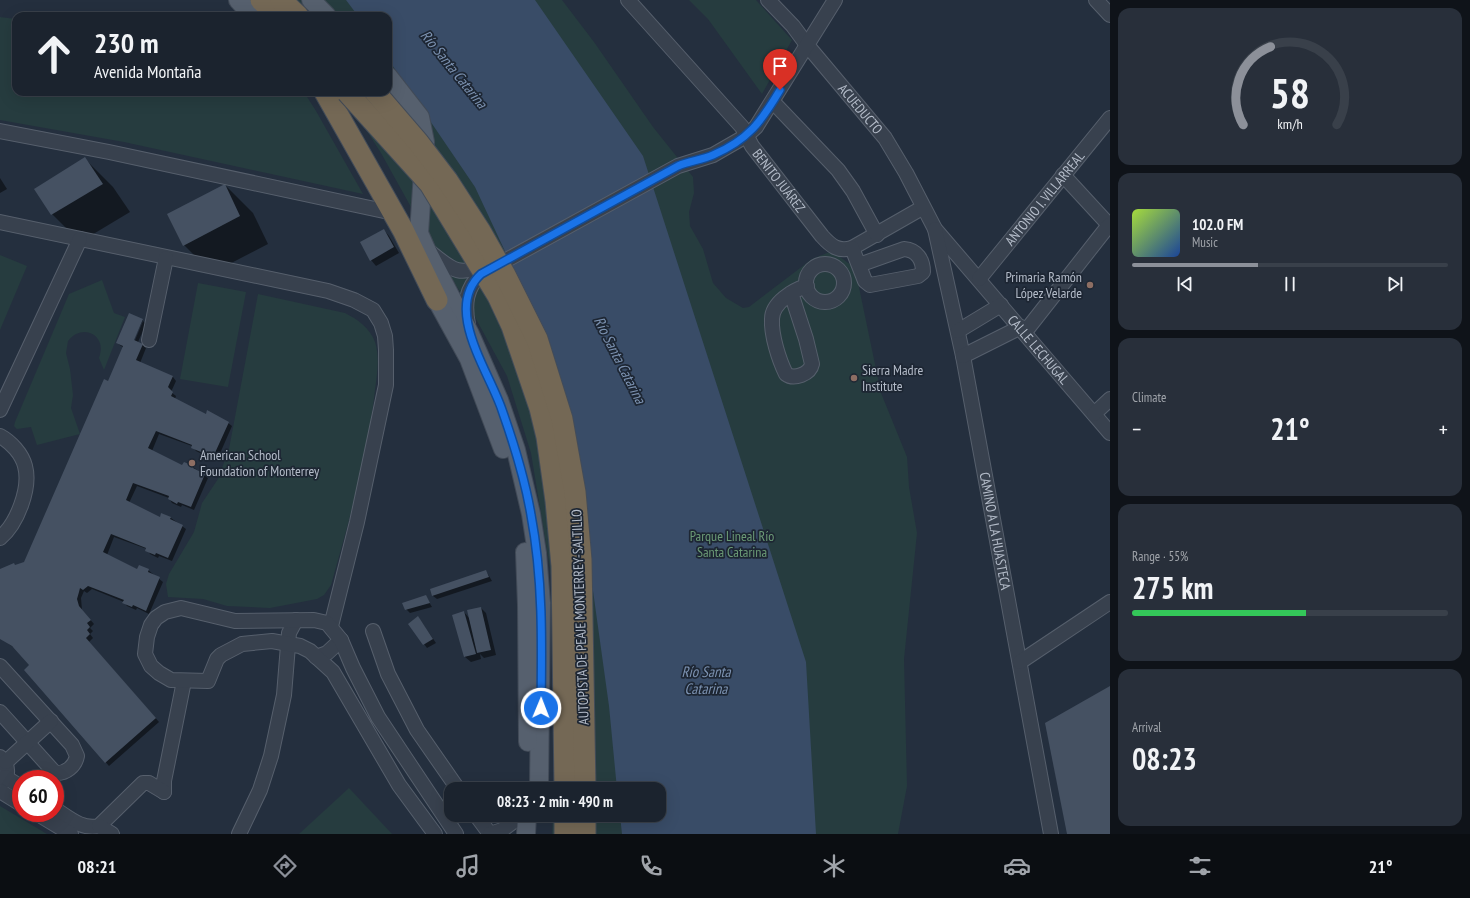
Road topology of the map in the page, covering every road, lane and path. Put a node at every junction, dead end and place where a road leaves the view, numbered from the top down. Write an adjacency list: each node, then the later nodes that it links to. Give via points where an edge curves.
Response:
1 (238, 0): 11 (main road)
2 (251, 0): 12 (highway)
3 (261, 0): 13 (highway)
4 (281, 0): 14 (highway)
5 (311, 0): 15 (main road)
6 (628, 0): 25 (street, BENITO JUÁREZ)
7 (768, 0): 16 (street, ACUEDUCTO)
8 (835, 0): 16 (street)
9 (1096, 0): 10 (street)
10 (1109, 11)
11 (249, 12)
12 (262, 12)
13 (273, 12)
14 (294, 12)
15 (323, 12)
16 (807, 45): 22 (street); 27 (street, ACUEDUCTO, via 885,138 906,173)
17 (392, 81): 34 (main road, via 420,116 425,142)
18 (317, 96): 28 (main road)
19 (327, 96): 43 (highway, via 403,230)
20 (351, 96): 76 (highway, AUTOPISTA DE PEAJE MONTERREY-SALTILLO, bridge, via 430,184 498,296 512,326 540,408 556,501 562,566)
21 (378, 96): 77 (highway, AUTOPISTA DE PEAJE MONTERREY-SALTILLO, bridge, via 447,180 508,280 537,339 562,419 575,492 581,560)
22 (773, 102): 25 (street, via 763,118); 32 (street, via 838,170 853,191)
23 (1109, 120): 26 (street, ANTONIO I. VILLARREAL)
24 (0, 131): 28 (street)
25 (744, 131): 35 (street, BENITO JUÁREZ, via 822,236); 39 (street, bridge, via 713,155 677,162)
26 (1063, 175): 30 (street); 40 (street, ANTONIO I. VILLARREAL)
27 (922, 208): 31 (street, ACUEDUCTO); 32 (street)
28 (384, 211): 43 (main road)
29 (0, 222): 33 (street)
30 (1110, 225): 45 (street)
31 (936, 229): 40 (street, CALLE LECHUGAL); 46 (street, CAMINO A LA HUASTECA)
32 (877, 235): 35 (street)
33 (80, 239): 36 (street); 51 (street)
34 (423, 241): 39 (street, via 454,270); 47 (main road)
35 (846, 249): 37 (street); 38 (street)
36 (166, 258): 48 (street); 58 (street, via 328,291 367,306 381,323 385,336 386,385 357,522)
37 (830, 265): 41 (street, via 814,267 808,276); 41 (street, via 835,266 842,274 844,285 840,294 831,300 820,301 812,296)
38 (859, 265)
39 (480, 271): 47 (street, via 465,304)
40 (979, 279): 44 (street, CALLE LECHUGAL)
41 (807, 286): 42 (street)
42 (791, 293): 42 (street, via 779,304 772,318 776,346 783,368 786,374 793,376 806,372 812,364)
43 (437, 300): 74 (main road, via 469,359 501,442 520,520 525,556 527,605)
44 (1002, 305): 45 (street, CALLE LECHUGAL); 46 (street)
45 (1023, 329): 49 (street); 52 (street, CALLE LECHUGAL)
46 (958, 331): 49 (street, CAMINO A LA HUASTECA)
47 (470, 334): 75 (main road, via 499,400 514,443 531,514 541,603)
48 (149, 340)
49 (963, 356): 63 (street, CAMINO A LA HUASTECA)
50 (1110, 399): 52 (street)
51 (0, 410)
52 (1094, 414): 53 (street, CALLE LECHUGAL)
53 (1110, 433)
54 (0, 436): 55 (street, via 7,439 21,456 26,467 26,477 22,505)
55 (0, 538)
56 (1110, 602): 63 (street)
57 (296, 620): 58 (street, via 323,620); 61 (street, via 290,629); 65 (street, via 235,621 181,608 165,612 151,625 145,654 151,666 159,673 172,680)
58 (331, 626): 60 (street)
59 (373, 631): 73 (street, via 388,674 417,730)
60 (341, 640): 62 (street, via 327,653); 69 (street, via 378,717)
61 (288, 644): 62 (street, via 300,646); 65 (street, via 272,641 242,644 217,659 208,681); 91 (street, via 284,696 271,756 260,790)
62 (316, 657): 71 (street, via 333,672)
63 (1020, 662): 99 (street, CAMINO A LA HUASTECA)
64 (0, 666): 67 (street)
65 (184, 681): 88 (street, via 164,792 143,782)
66 (0, 712): 68 (street)
67 (51, 722): 68 (street); 68 (street, via 76,751 76,762 71,767 59,773 55,772)
68 (27, 743): 70 (street)
69 (403, 756): 71 (street); 93 (street)
70 (3, 760): 72 (street, via 8,769)
71 (387, 766): 92 (street)
72 (3, 781)
73 (453, 782)
74 (527, 782)
75 (539, 782)
76 (565, 782)
77 (585, 782)
78 (0, 791): 79 (street)
79 (12, 798)
80 (64, 815): 88 (street, via 82,826)
81 (51, 822): 89 (street)
82 (481, 822): 94 (street)
83 (513, 822): 94 (street, via 502,830)
84 (527, 822): 95 (main road)
85 (539, 822): 96 (main road)
86 (565, 822): 97 (highway)
87 (585, 822): 98 (highway)
88 (99, 826): 90 (street)
89 (71, 834)
90 (112, 834)
91 (240, 834)
92 (435, 834)
93 (456, 834)
94 (490, 834)
95 (526, 834)
96 (539, 834)
97 (565, 834)
98 (585, 834)
99 (1051, 834)

